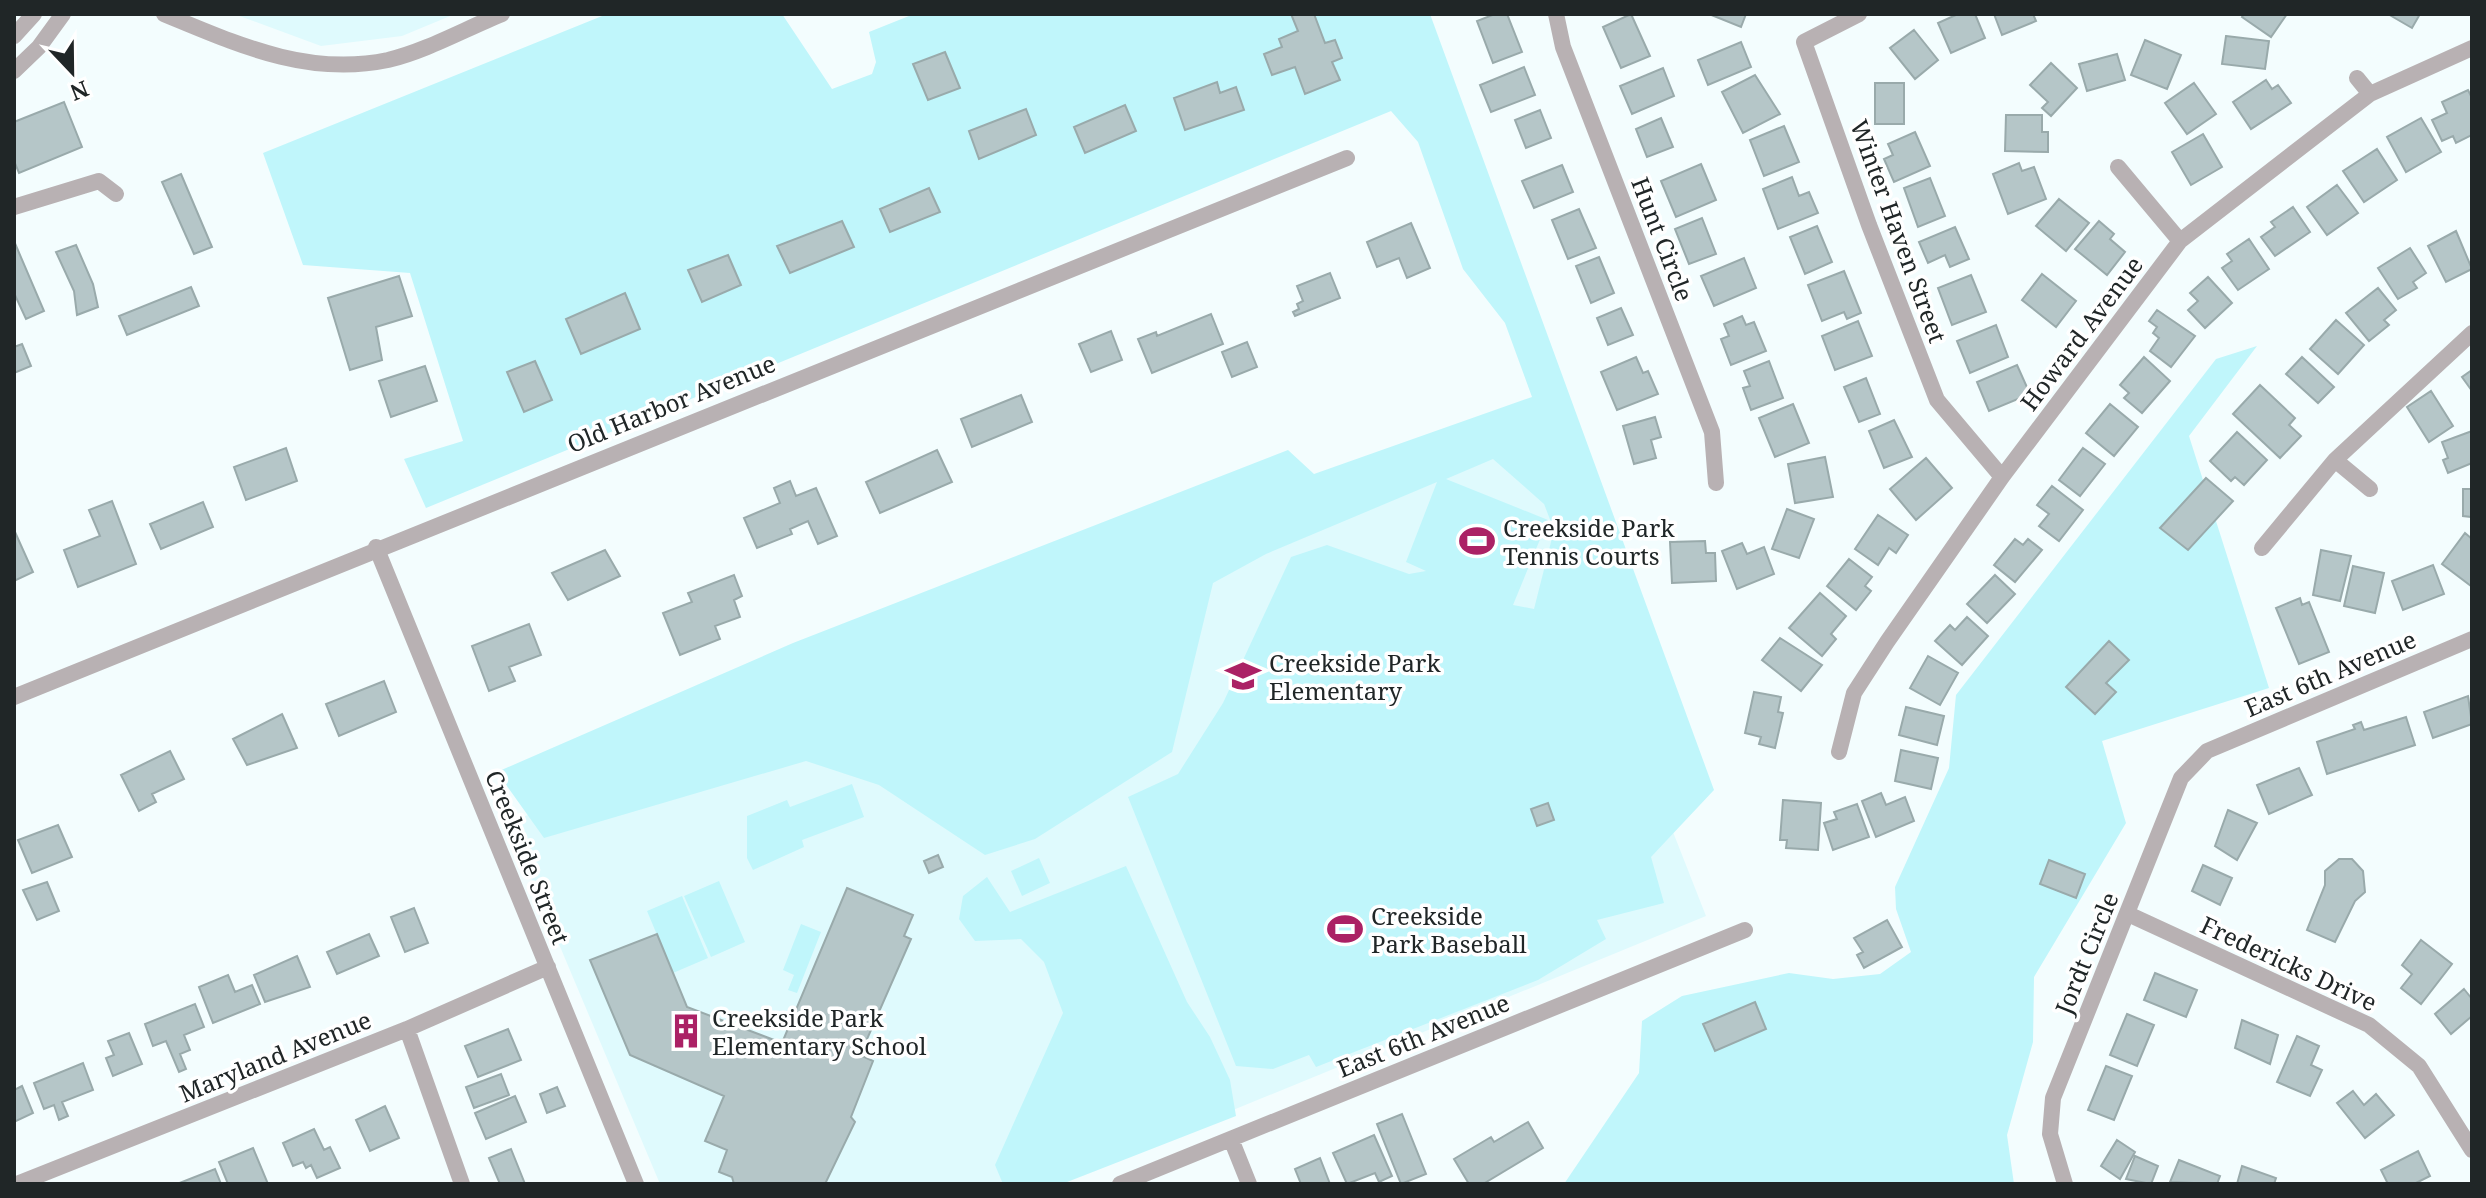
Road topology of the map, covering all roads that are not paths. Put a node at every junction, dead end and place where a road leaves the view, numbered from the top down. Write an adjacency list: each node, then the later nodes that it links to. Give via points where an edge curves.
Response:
1 (34, 14): 7 (street)
2 (63, 14): 9 (street)
3 (164, 14): 4 (street, via 270,56 356,64 391,59)
4 (502, 14)
5 (1556, 14): 20 (street, Hunt Circle, via 1563,47 1712,432)
6 (1859, 14): 19 (street, Winter Haven Street, via 1804,42 1937,400)
7 (14, 36)
8 (2472, 48): 11 (street, Howard Avenue)
9 (14, 71)
10 (2357, 78): 11 (street)
11 (2370, 94): 16 (street, Howard Avenue)
12 (1347, 158): 22 (street, Old Harbor Avenue)
13 (2118, 167): 16 (street)
14 (116, 194): 15 (street, via 99,181)
15 (14, 207)
16 (2180, 241): 19 (street, Howard Avenue)
17 (2472, 333): 18 (street)
18 (2335, 460): 21 (street); 23 (street)
19 (2002, 477): 27 (street, Howard Avenue, via 1854,693)
20 (1716, 483)
21 (2370, 489)
22 (376, 547): 25 (street, Old Harbor Avenue); 30 (street, Creekside Street)
23 (2262, 548)
24 (2472, 639): 26 (street, East 6th Avenue)
25 (14, 697)
26 (2207, 751): 28 (street, Jordt Circle, via 2181,778)
27 (1839, 752)
28 (2128, 914): 33 (street, Fredericks Drive, via 2369,1025 2419,1066); 39 (street, Jordt Circle, via 2053,1098 2050,1134)
29 (1745, 930): 32 (street, East 6th Avenue)
30 (548, 967): 31 (street, Maryland Avenue); 36 (street, Creekside Street)
31 (407, 1029): 34 (street, Maryland Avenue); 35 (street)
32 (1231, 1139): 37 (street, East 6th Avenue); 38 (street)
33 (2472, 1150)
34 (17, 1184)
35 (462, 1184)
36 (636, 1184)
37 (1120, 1184)
38 (1249, 1184)
39 (2065, 1184)

